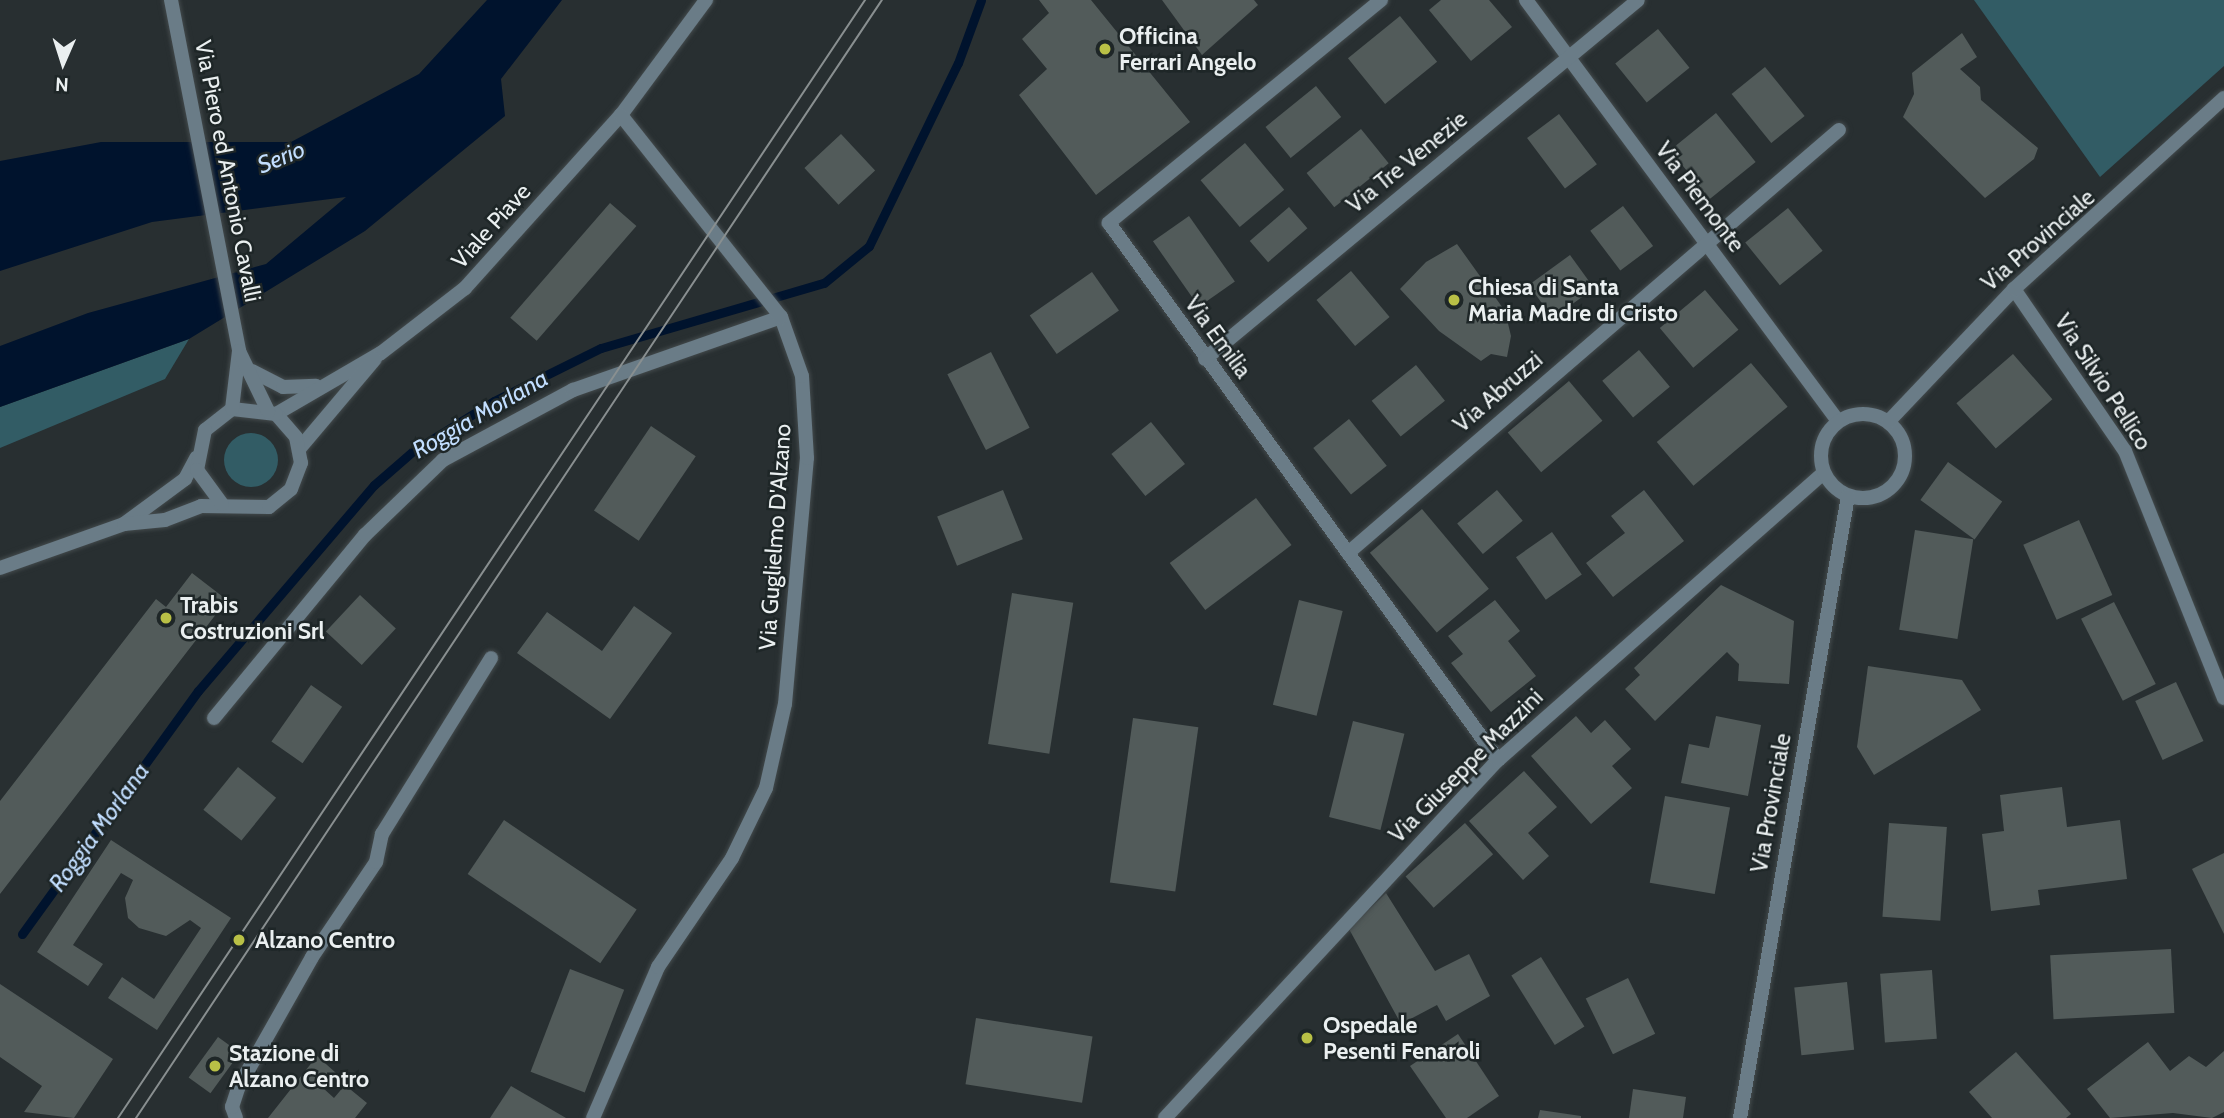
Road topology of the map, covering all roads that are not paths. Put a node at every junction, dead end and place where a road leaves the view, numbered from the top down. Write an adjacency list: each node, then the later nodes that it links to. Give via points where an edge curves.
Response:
1 (171, 0): 13 (street, Via Piero ed Antonio Cavalli)
2 (706, 0): 8 (street)
3 (1381, 0): 15 (street, Via Emilia, via 1109,223)
4 (1526, 0): 6 (street, Via Piemonte)
5 (1638, 0): 6 (street, Via Tre Venezie)
6 (1567, 60): 10 (street, Via Piemonte); 15 (street, Via Tre Venezie)
7 (2224, 98): 11 (street, Via Provinciale)
8 (621, 115): 12 (street, Via Guglielmo D'Alzano, via 765,291); 14 (street, Viale Piave, via 498,255)
9 (1839, 130): 10 (street, Via Abruzzi)
10 (1705, 241): 20 (street, Via Piemonte); 28 (street, Via Abruzzi)
11 (2014, 289): 21 (street, Via Provinciale); 31 (street, Via Silvio Pellico, via 2125,451)
12 (781, 317): 32 (street, via 573,390 443,460 365,535); 35 (street, Via Guglielmo D'Alzano, via 802,376 808,433 780,733 753,822 658,967)
13 (239, 351): 16 (street, Via Piero ed Antonio Cavalli); 18 (street, Via Piero ed Antonio Cavalli)
14 (381, 353): 17 (street, Viale Piave); 22 (street, Viale Piave)
15 (1205, 359): 28 (street, Via Emilia)
16 (252, 371): 17 (street, Viale Piave, via 283,387); 19 (street, Via Piero ed Antonio Cavalli)
17 (321, 385): 19 (street, Viale Piave)
18 (232, 409): 19 (street); 23 (street, via 205,430)
19 (272, 413): 22 (street)
20 (1838, 421): 21 (street, via 1865,413); 24 (street, via 1822,446)
21 (1888, 422): 25 (street, via 1905,446 1897,481 1878,495)
22 (300, 448): 26 (street, via 298,477 281,500 256,511)
23 (196, 458): 26 (street, via 202,482); 27 (street, via 184,479)
24 (1824, 473): 25 (street); 33 (street, Via Giuseppe Mazzini)
25 (1848, 496): 37 (street, Via Provinciale)
26 (222, 504): 27 (street)
27 (124, 524): 29 (street)
28 (1348, 553): 33 (street, Via Emilia)
29 (0, 568)
30 (491, 658): 34 (street, via 382,834 376,862 312,957 238,1088 232,1107)
31 (2224, 698)
32 (215, 718)
33 (1498, 760): 36 (street, Via Giuseppe Mazzini)
34 (236, 1118)
35 (593, 1118)
36 (1165, 1118)
37 (1740, 1118)

